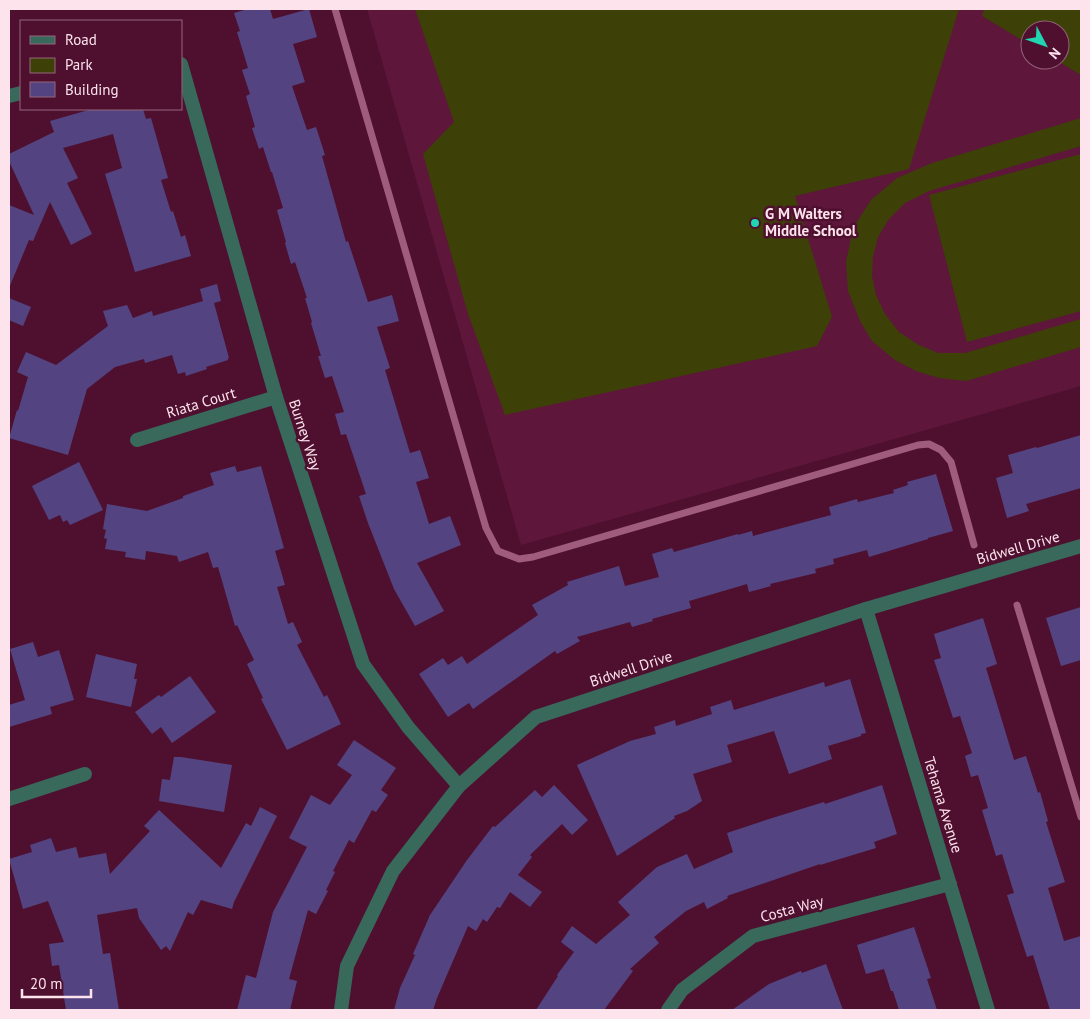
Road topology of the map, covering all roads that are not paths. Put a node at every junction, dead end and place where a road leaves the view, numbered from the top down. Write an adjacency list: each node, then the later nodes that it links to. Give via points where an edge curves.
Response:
1 (182, 68): 2 (street, Burney Way)
2 (276, 397): 3 (street, Riata Court); 7 (street, Burney Way, via 363,664 408,728)
3 (137, 440)
4 (1081, 546): 5 (street, Bidwell Drive)
5 (866, 609): 7 (street, Bidwell Drive, via 536,717); 9 (street, Tehama Avenue)
6 (85, 774): 8 (street)
7 (460, 786): 10 (street, Bidwell Drive, via 394,871 347,966)
8 (9, 799)
9 (950, 884): 11 (street, Costa Way, via 753,936 682,990); 12 (street, Tehama Avenue)
10 (341, 1010)
11 (668, 1010)
12 (988, 1010)

